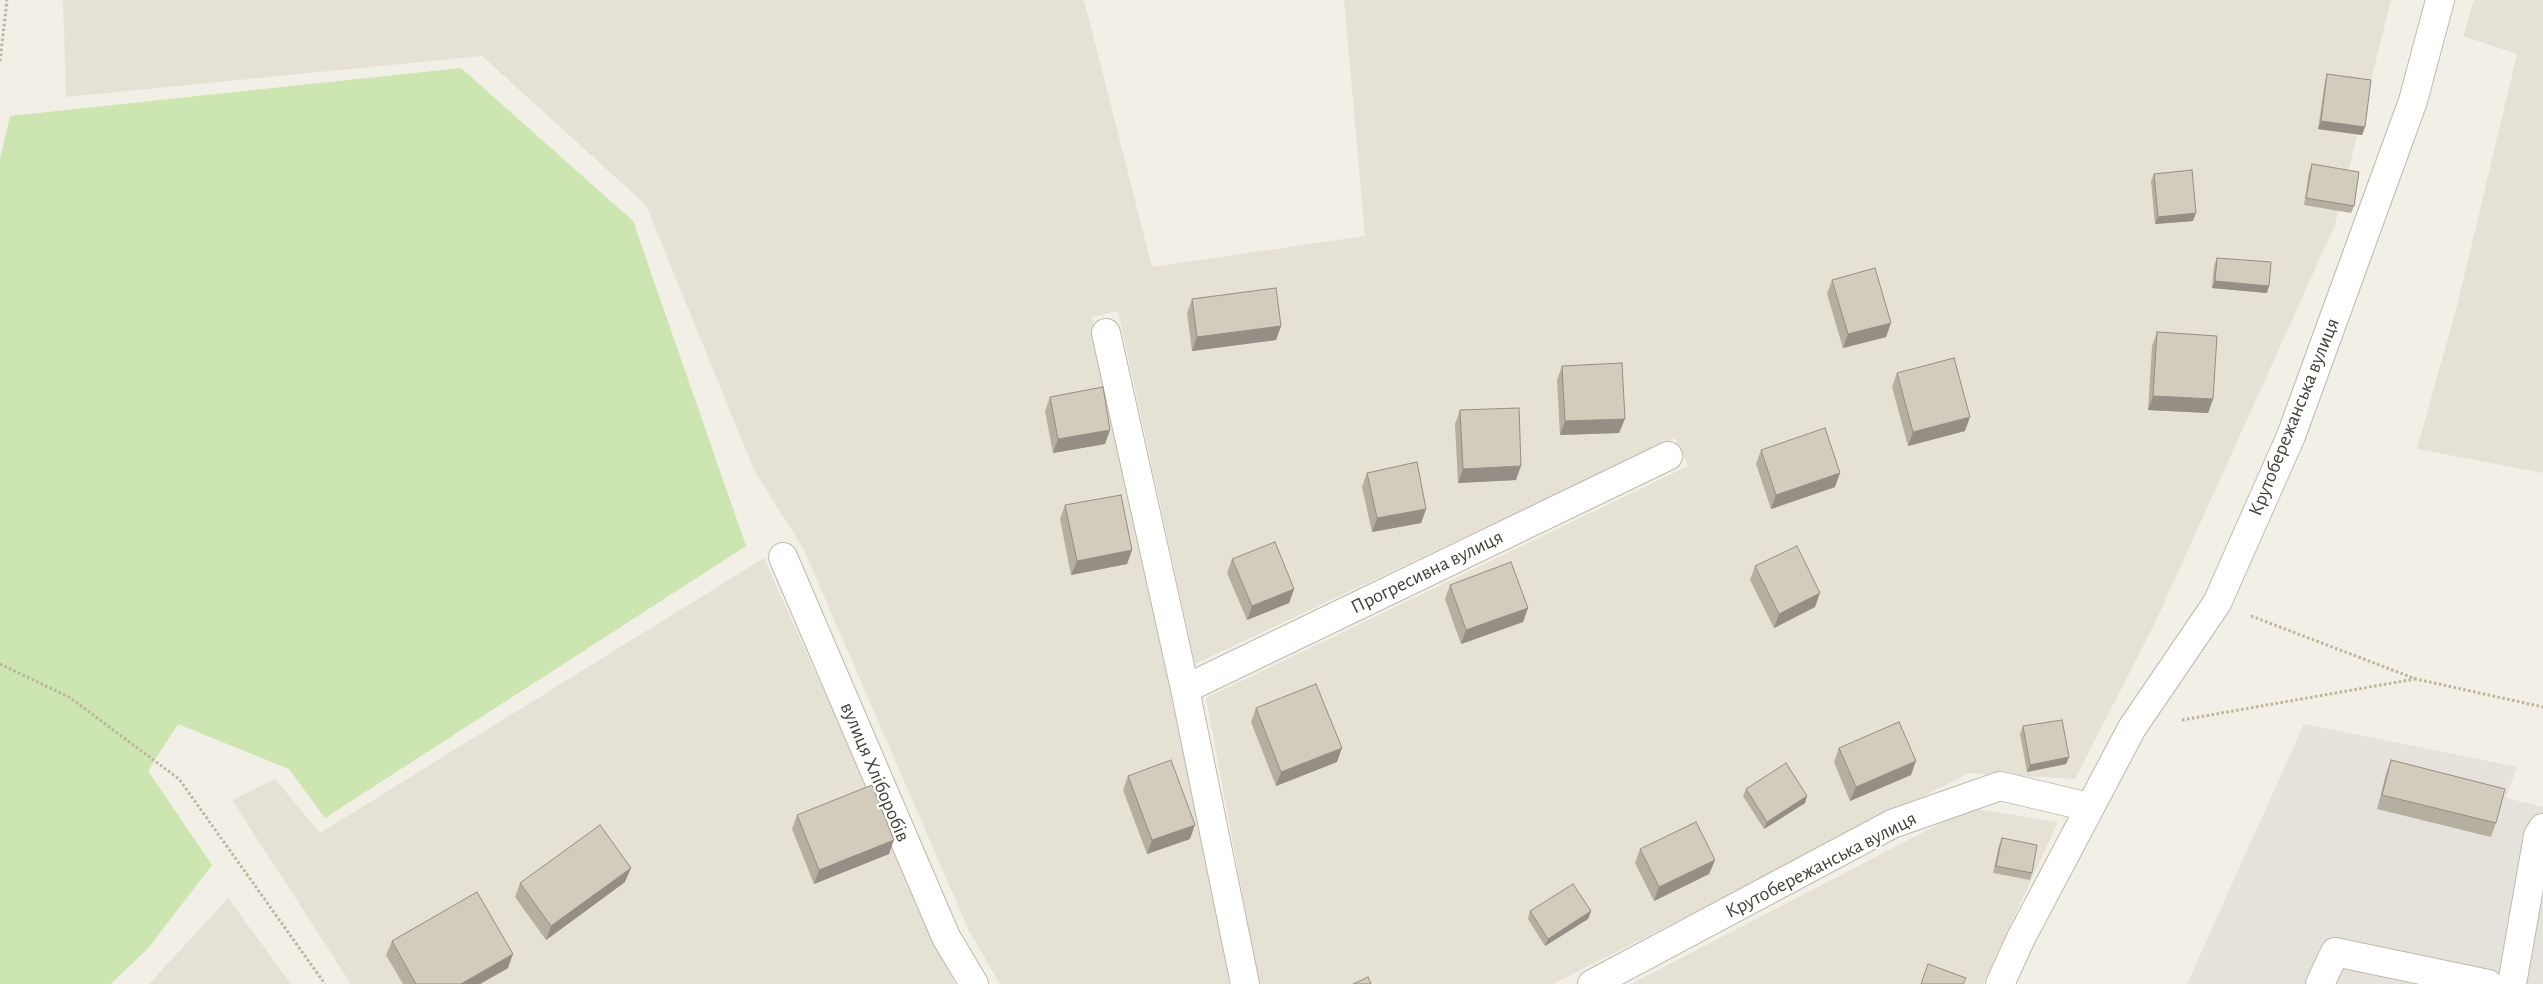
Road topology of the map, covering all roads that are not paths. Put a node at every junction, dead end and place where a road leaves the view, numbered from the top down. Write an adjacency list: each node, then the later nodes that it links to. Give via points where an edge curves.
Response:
1 (2440, 0): 6 (street, Крутобережанська вулиця, via 2413,101 2298,418 2217,603 2132,728)
2 (1106, 332): 5 (street)
3 (1668, 456): 5 (street, Прогресивна вулиця)
4 (783, 557): 8 (street, вулиця Хліборобів, via 946,937)
5 (1185, 689): 9 (street)
6 (2089, 807): 10 (street, Крутобережанська вулиця, via 2000,786 1892,824); 11 (street, Крутобережанська вулиця)
7 (2543, 828): 14 (street, via 2538,836)
8 (974, 984)
9 (1245, 984)
10 (1592, 984)
11 (2000, 984)
12 (2320, 984): 13 (street, via 2335,952)
13 (2488, 984)
14 (2512, 984)

